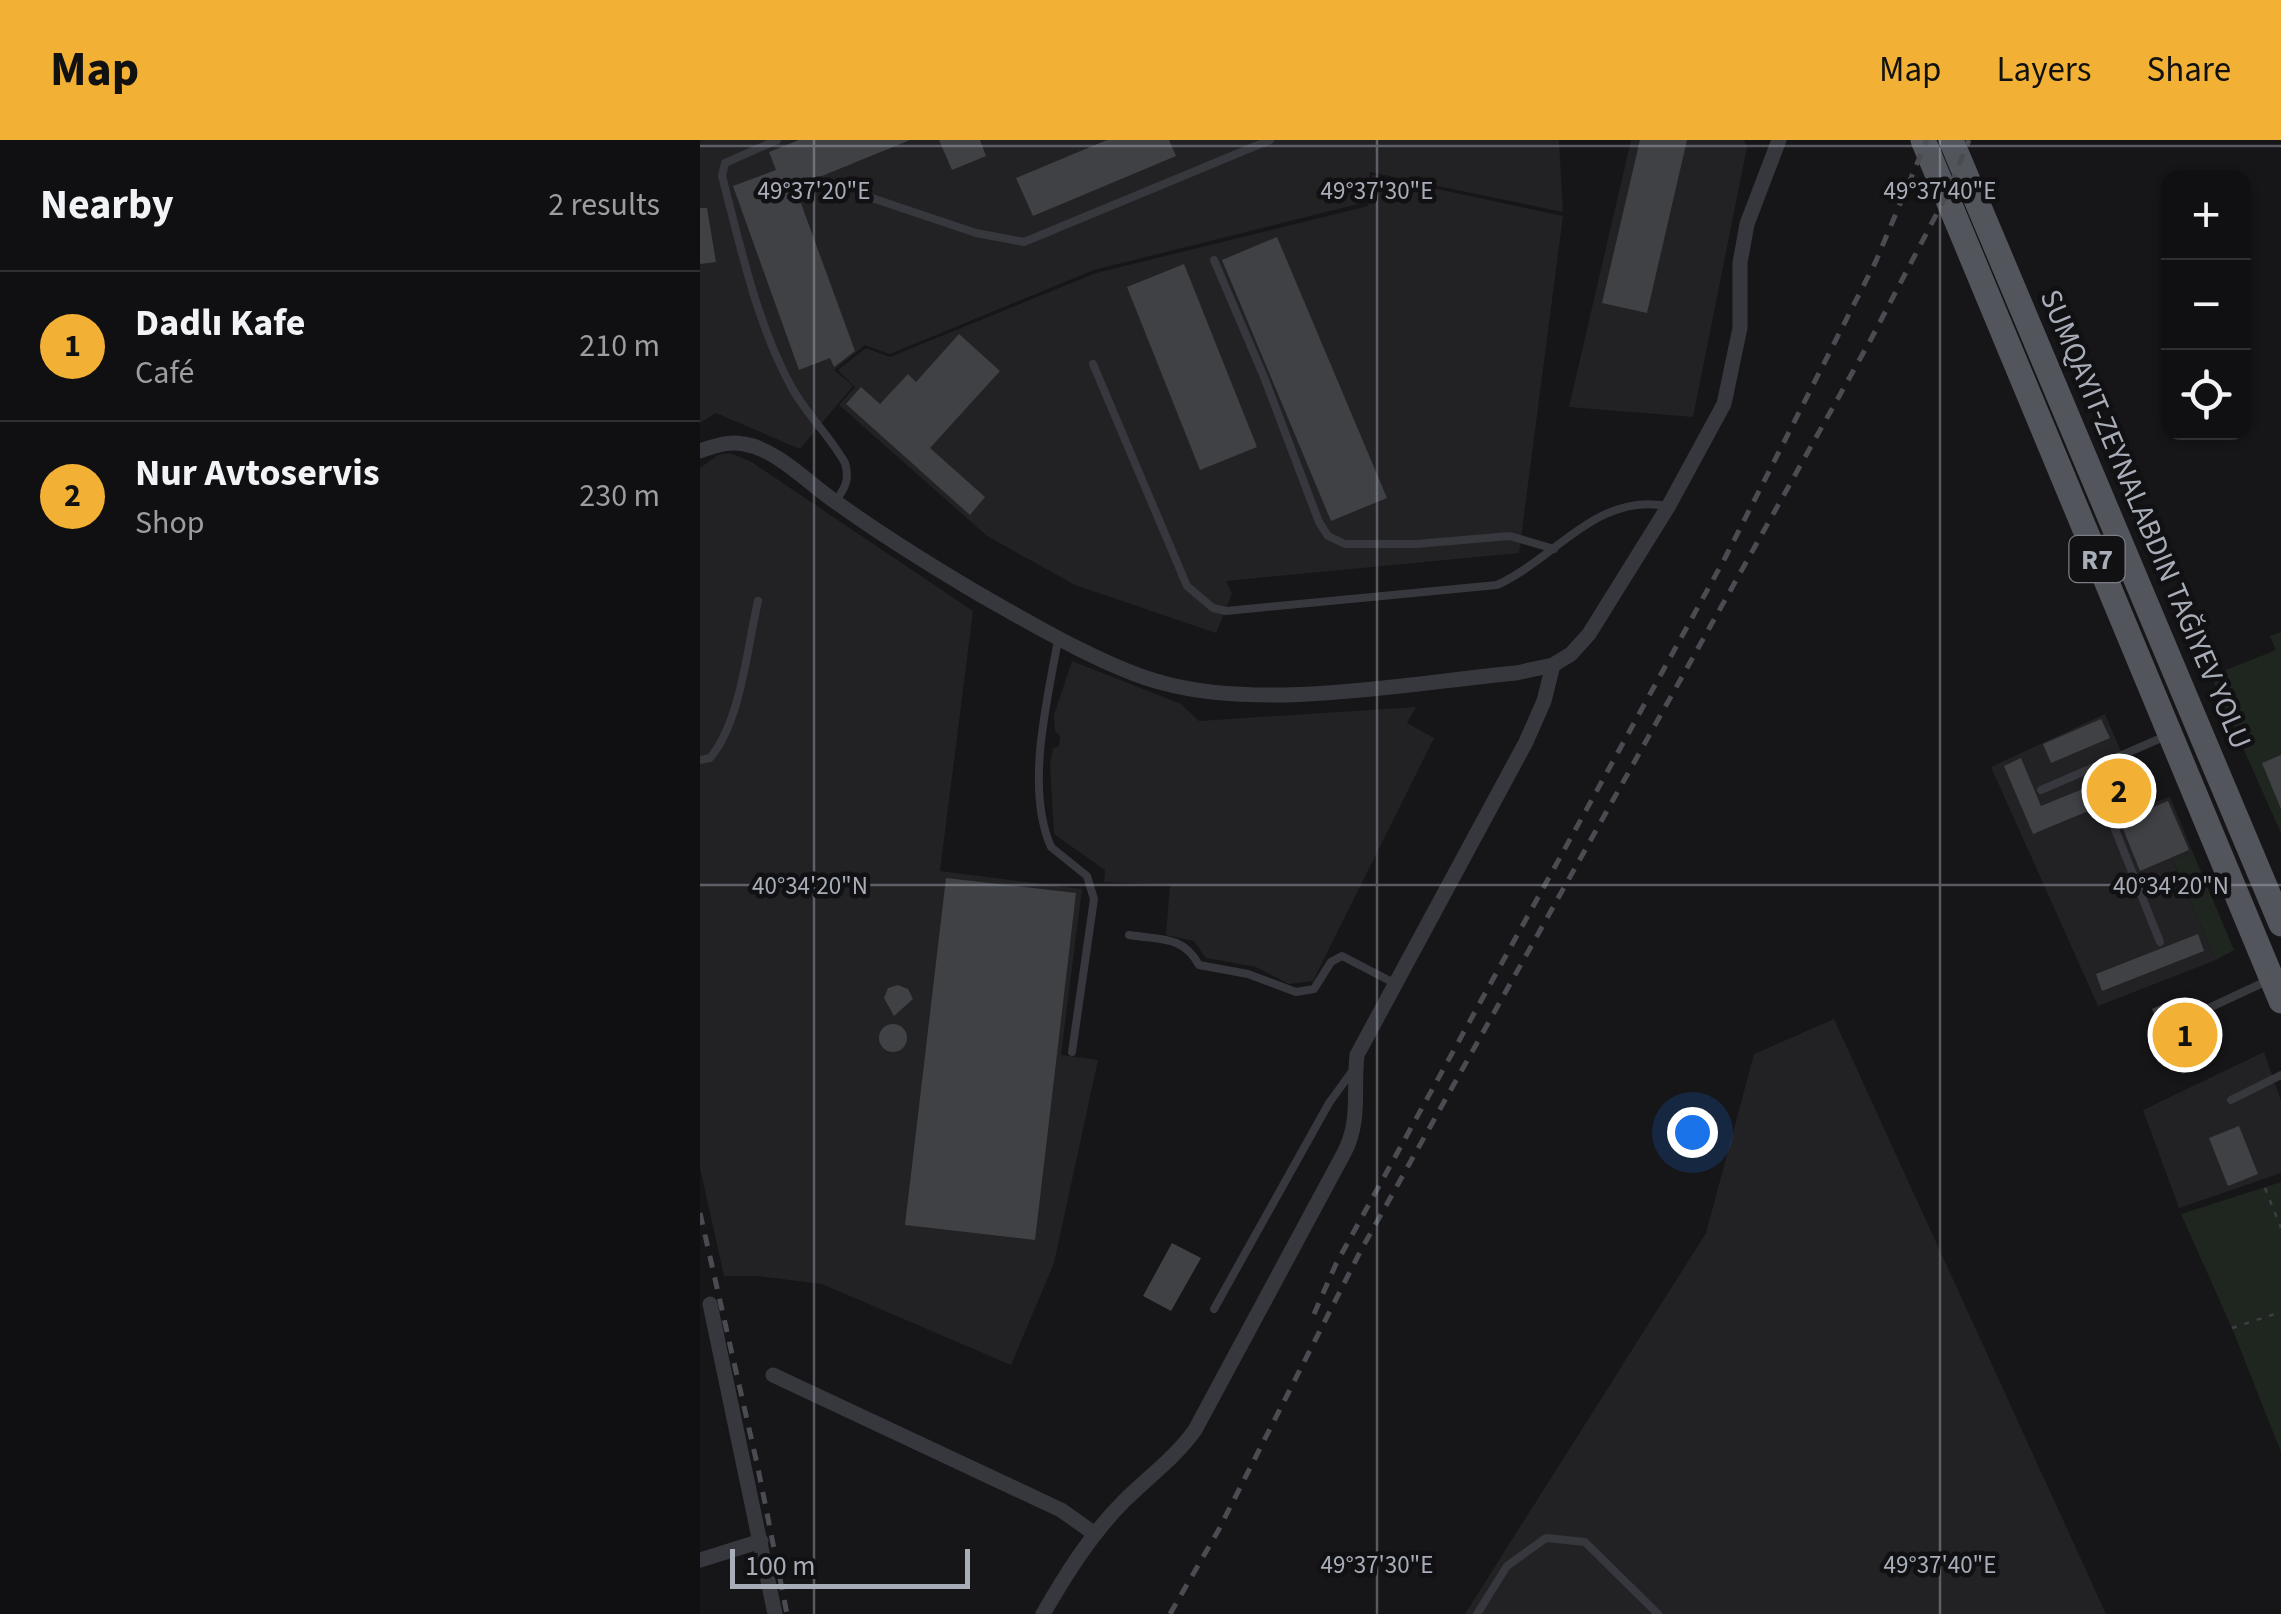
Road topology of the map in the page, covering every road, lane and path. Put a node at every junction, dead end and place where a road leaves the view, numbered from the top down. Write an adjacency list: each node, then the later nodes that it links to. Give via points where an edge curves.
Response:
1 (777, 140): 10 (lane, via 725,163 722,176 768,339 792,389 849,474)
2 (1270, 140): 6 (lane, via 1024,242)
3 (1779, 140): 11 (street, via 1746,224 1740,328 1724,404)
4 (1923, 140): 16 (main road, R7)
5 (1951, 140): 20 (main road, R7)
6 (863, 195)
7 (1214, 260): 12 (lane, via 1328,536 1376,546 1510,536)
8 (1093, 364): 12 (lane, via 1187,586 1213,608 1497,585)
9 (700, 451): 10 (street, via 746,444)
10 (835, 502): 14 (street)
11 (1668, 506): 12 (lane, via 1644,502 1606,512); 15 (street, via 1590,634)
12 (1554, 550)
13 (758, 601): 17 (lane, via 731,720 720,746)
14 (1058, 636): 15 (street, via 1160,682 1252,696); 26 (lane, via 1040,790 1051,847 1087,876 1094,899)
15 (1552, 665): 23 (street, via 1526,742)
16 (2170, 735): 18 (lane); 24 (main road, R7)
17 (700, 760)
18 (2090, 769): 19 (lane); 22 (lane)
19 (2041, 790)
20 (2281, 924)
21 (1129, 935): 23 (lane, via 1180,943 1199,965 1296,992 1314,989 1342,956)
22 (2160, 942)
23 (1396, 984): 27 (street, via 1364,1038)
24 (2276, 990): 25 (lane)
25 (2196, 1014)
26 (1072, 1052)
27 (1356, 1067): 33 (lane, via 1329,1103); 37 (street, via 1352,1138 1195,1430)
28 (2281, 1075): 29 (lane)
29 (2231, 1100)
30 (2265, 1188): 31 (path)
31 (2281, 1228)
32 (710, 1304): 38 (street)
33 (1214, 1309)
34 (2281, 1312): 35 (path)
35 (2232, 1328)
36 (773, 1375): 37 (street, via 1061,1510)
37 (1095, 1534): 41 (street)
38 (760, 1541): 39 (street); 40 (street)
39 (700, 1560)
40 (776, 1614)
41 (1043, 1614)
42 (1477, 1614): 43 (lane, via 1507,1566 1546,1538 1585,1542)
43 (1658, 1614)

